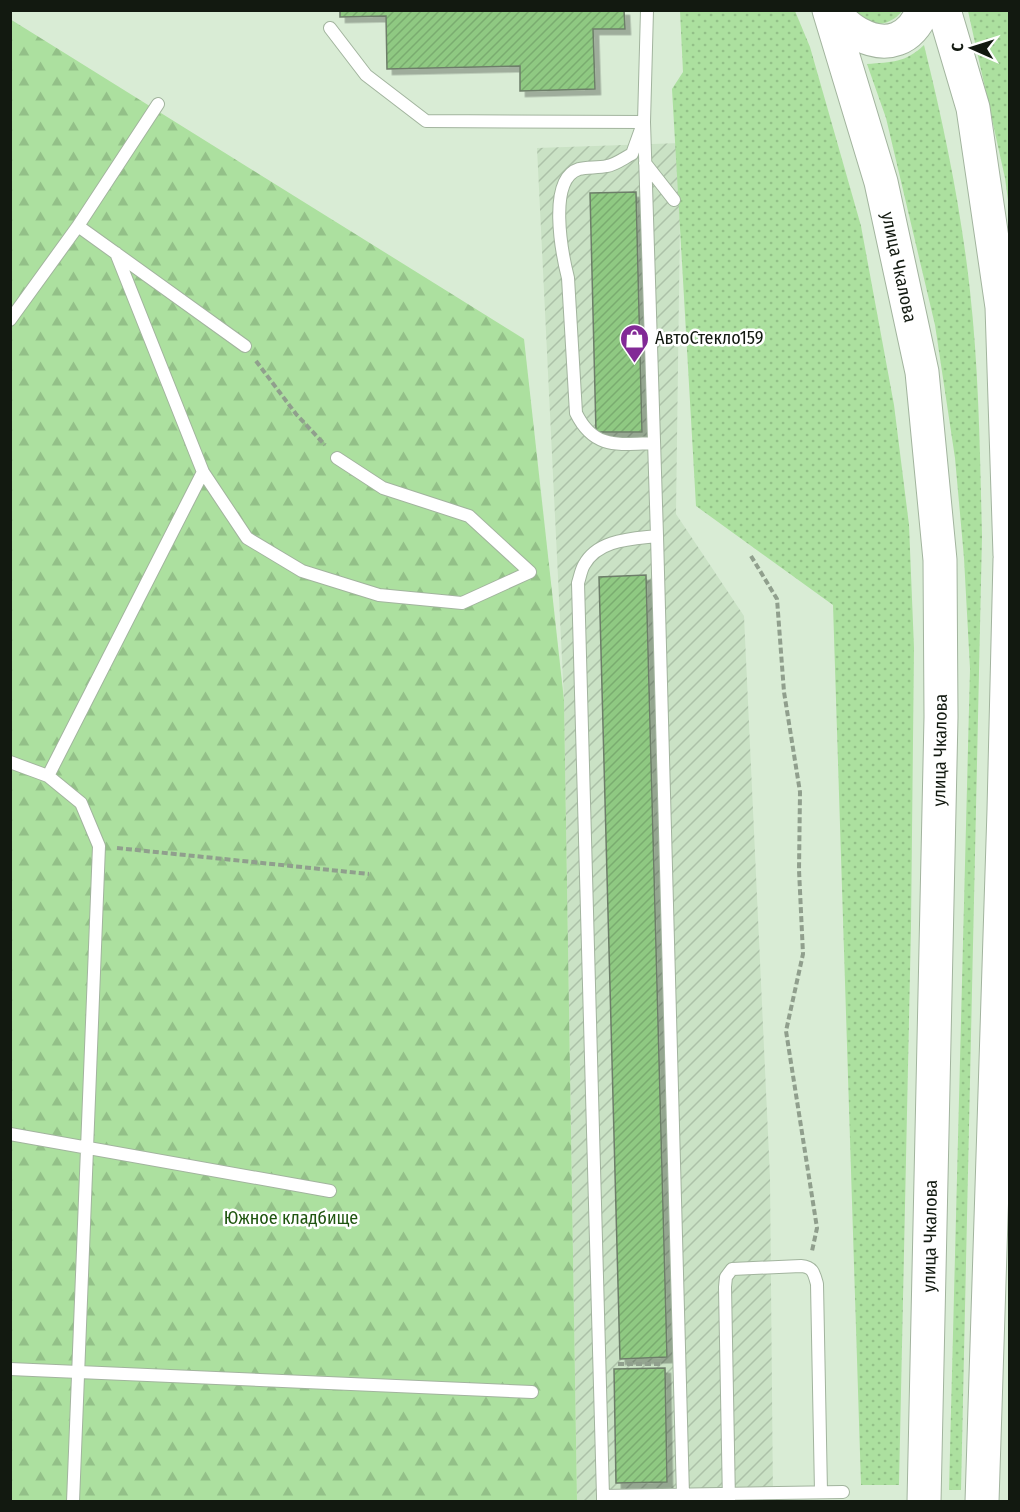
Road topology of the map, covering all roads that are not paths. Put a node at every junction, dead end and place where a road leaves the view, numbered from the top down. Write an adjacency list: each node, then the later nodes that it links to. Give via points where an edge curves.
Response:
1 (647, 10): 7 (lane)
2 (829, 10): 3 (main road, via 857,33 877,42 899,40 918,23); 34 (main road, улица Чкалова, via 880,182 922,372 940,560 941,717)
3 (923, 10)
4 (944, 10): 18 (main road, via 973,108 1002,307)
5 (330, 28): 7 (lane, via 366,75 426,121)
6 (158, 104): 10 (lane)
7 (644, 122): 8 (lane); 14 (lane, via 632,154 609,166 578,169 567,176 560,193 560,230 568,278 576,413 582,427 605,443)
8 (645, 163): 9 (lane); 14 (lane)
9 (674, 200)
10 (78, 226): 11 (lane); 12 (lane)
11 (116, 253): 13 (lane); 16 (lane)
12 (10, 320)
13 (245, 346)
14 (654, 443): 17 (lane)
15 (337, 458): 16 (lane, via 383,488 469,516 530,572 462,603 368,592 302,571 248,538)
16 (203, 472): 20 (lane)
17 (657, 536): 30 (lane); 32 (lane, via 621,540 598,549 584,564 578,583)
18 (1010, 557): 21 (main road)
19 (10, 762): 20 (lane)
20 (48, 776): 23 (lane, via 81,803 99,846)
21 (1007, 820): 35 (main road)
22 (10, 1134): 23 (lane)
23 (87, 1148): 24 (lane); 26 (lane)
24 (330, 1191)
25 (10, 1369): 26 (lane)
26 (78, 1372): 27 (lane); 33 (lane)
27 (532, 1392)
28 (821, 1492): 29 (lane); 31 (lane); 31 (lane, via 814,1272 808,1266 744,1267 732,1269 726,1277)
29 (843, 1492)
30 (683, 1495): 31 (lane); 32 (lane)
31 (729, 1498)
32 (603, 1499)
33 (73, 1502)
34 (924, 1502)
35 (982, 1502)

